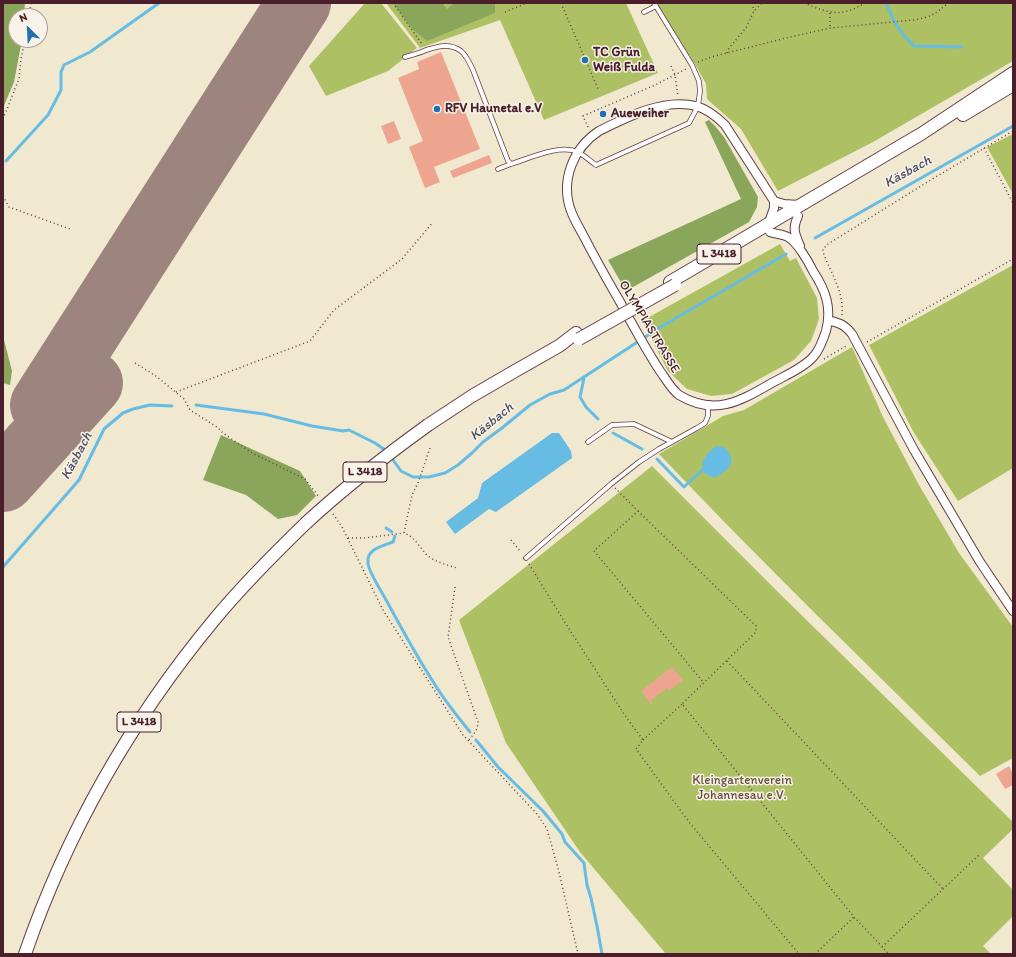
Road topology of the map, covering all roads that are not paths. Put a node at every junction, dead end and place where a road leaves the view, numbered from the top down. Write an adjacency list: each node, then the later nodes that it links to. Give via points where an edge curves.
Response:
1 (655, 5): 2 (lane); 6 (lane, via 699,81)
2 (644, 12)
3 (406, 57): 8 (lane, via 445,45 462,52 473,70)
4 (1013, 73): 11 (main road, L 3418)
5 (1013, 85): 11 (main road, L 3418)
6 (698, 106): 7 (street, OLYMPIASTRASSE, via 679,104 651,109 599,131); 7 (lane, via 688,124 596,165); 10 (street, OLYMPIASTRASSE, via 725,124)
7 (578, 152): 8 (lane, via 553,150); 15 (street, OLYMPIASTRASSE, via 569,173 567,190 571,210 585,239 635,330 670,385 678,394)
8 (510, 162): 9 (lane)
9 (498, 169)
10 (774, 201): 11 (street); 12 (street)
11 (800, 210): 12 (main road, L 3418); 13 (street, OLYMPIASTRASSE, via 794,230)
12 (769, 229): 13 (street, OLYMPIASTRASSE, via 787,237); 20 (main road, L 3418, bridge, via 478,393 428,425 363,474 306,523 214,620 141,719 99,788 70,844)
13 (803, 254): 14 (street, OLYMPIASTRASSE, via 821,283 828,307)
14 (828, 320): 15 (street, OLYMPIASTRASSE, via 823,340 808,361 740,400 719,406); 19 (street, via 846,327 857,343 914,450 980,562)
15 (708, 405): 17 (lane, via 705,422)
16 (588, 442): 17 (lane, via 612,425 634,424)
17 (672, 442): 18 (lane, via 639,462 611,484)
18 (526, 558)
19 (1013, 610)
20 (25, 954)

